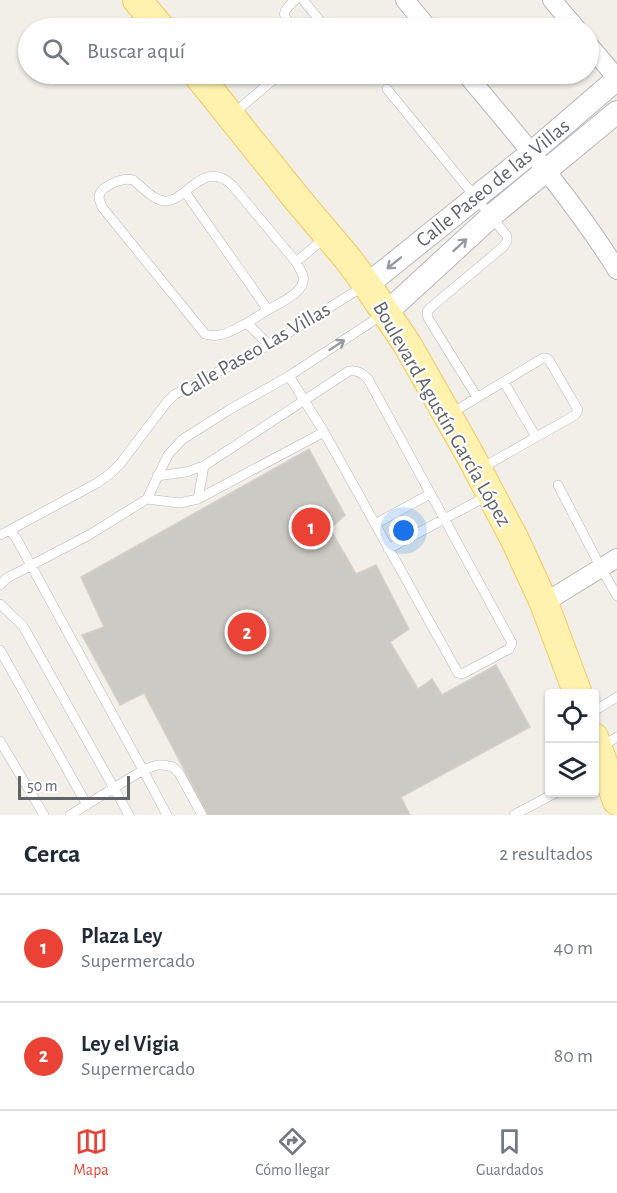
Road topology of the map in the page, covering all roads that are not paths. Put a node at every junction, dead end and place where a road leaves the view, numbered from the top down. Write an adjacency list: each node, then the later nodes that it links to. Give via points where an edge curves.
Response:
1 (137, 0): 6 (main road)
2 (295, 0): 7 (lane, via 285,10)
3 (303, 0): 8 (lane)
4 (405, 0): 9 (street)
5 (552, 0): 10 (street)
6 (152, 18)
7 (285, 18)
8 (318, 18)
9 (420, 18)
10 (567, 18)
11 (599, 57): 12 (street)
12 (617, 78): 19 (street, Calle Paseo de las Villas)
13 (205, 84): 18 (main road, Boulevard Agustín García López)
14 (268, 84): 18 (lane)
15 (474, 84): 19 (street)
16 (387, 89): 22 (lane)
17 (617, 112): 20 (street, Calle Paseo de las Villas)
18 (231, 116): 24 (main road, Boulevard Agustín García López)
19 (531, 153): 20 (street); 22 (street, Calle Paseo de las Villas)
20 (546, 171): 23 (street, Calle Paseo de las Villas); 25 (street)
21 (185, 192): 26 (lane, via 210,176 227,180); 29 (lane); 31 (lane, via 172,200 160,200 128,178 120,179 99,195 102,207 205,334 218,336)
22 (476, 197): 23 (lane); 28 (street, Calle Paseo de las Villas, one-way to 28)
23 (491, 217): 30 (street, Calle Paseo de las Villas, one-way to 23); 35 (lane, via 507,236 503,247 427,312)
24 (327, 236): 26 (lane); 28 (main road, Boulevard Agustín García López)
25 (612, 250): 27 (street)
26 (296, 262): 29 (lane, via 303,276 300,288)
27 (617, 270)
28 (367, 285): 30 (main road, Boulevard Agustín García López); 32 (lane, Calle Paseo Las Villas)
29 (268, 310): 31 (lane)
30 (386, 313): 33 (lane, one-way to 30); 37 (main road, Boulevard Agustín García López)
31 (247, 323): 32 (lane)
32 (269, 345): 49 (lane, Calle Paseo Las Villas, via 174,395 111,473)
33 (289, 376): 36 (lane); 41 (lane, via 183,439)
34 (504, 381): 35 (lane); 39 (lane); 39 (lane, via 546,358 578,410)
35 (477, 398): 37 (lane)
36 (305, 400): 38 (lane); 40 (lane); 44 (lane, via 349,371 365,375)
37 (447, 416): 42 (main road, Boulevard Agustín García López)
38 (324, 432): 46 (lane); 48 (lane)
39 (536, 437): 42 (lane)
40 (204, 466): 41 (lane); 46 (lane)
41 (156, 476): 45 (lane)
42 (484, 482): 47 (lane); 57 (main road, Boulevard Agustín García López)
43 (558, 484): 54 (lane)
44 (430, 494): 47 (lane); 48 (lane)
45 (147, 499): 46 (lane, via 180,503); 53 (lane)
46 (198, 499)
47 (444, 519): 51 (lane); 51 (lane, via 512,643 502,653 458,673)
48 (375, 524): 51 (lane)
49 (10, 530): 50 (lane, Calle Paseo Las Villas); 53 (lane)
50 (0, 535)
51 (388, 549)
52 (617, 558): 54 (street)
53 (31, 565): 55 (lane); 65 (lane)
54 (601, 568): 56 (lane); 57 (street)
55 (0, 585)
56 (617, 596)
57 (544, 603): 60 (main road, Boulevard Agustín García López)
58 (0, 604): 66 (lane, via 23,626)
59 (0, 650): 69 (lane)
60 (576, 689)
61 (617, 697): 62 (lane)
62 (599, 708)
63 (0, 741): 70 (lane)
64 (602, 752): 68 (main road)
65 (142, 770): 66 (lane); 73 (lane); 74 (lane, via 173,767)
66 (113, 788): 69 (lane); 72 (lane)
67 (548, 797): 75 (lane)
68 (617, 801)
69 (87, 805): 71 (lane)
70 (45, 815)
71 (70, 815)
72 (129, 815)
73 (167, 815)
74 (202, 815)
75 (514, 815)

